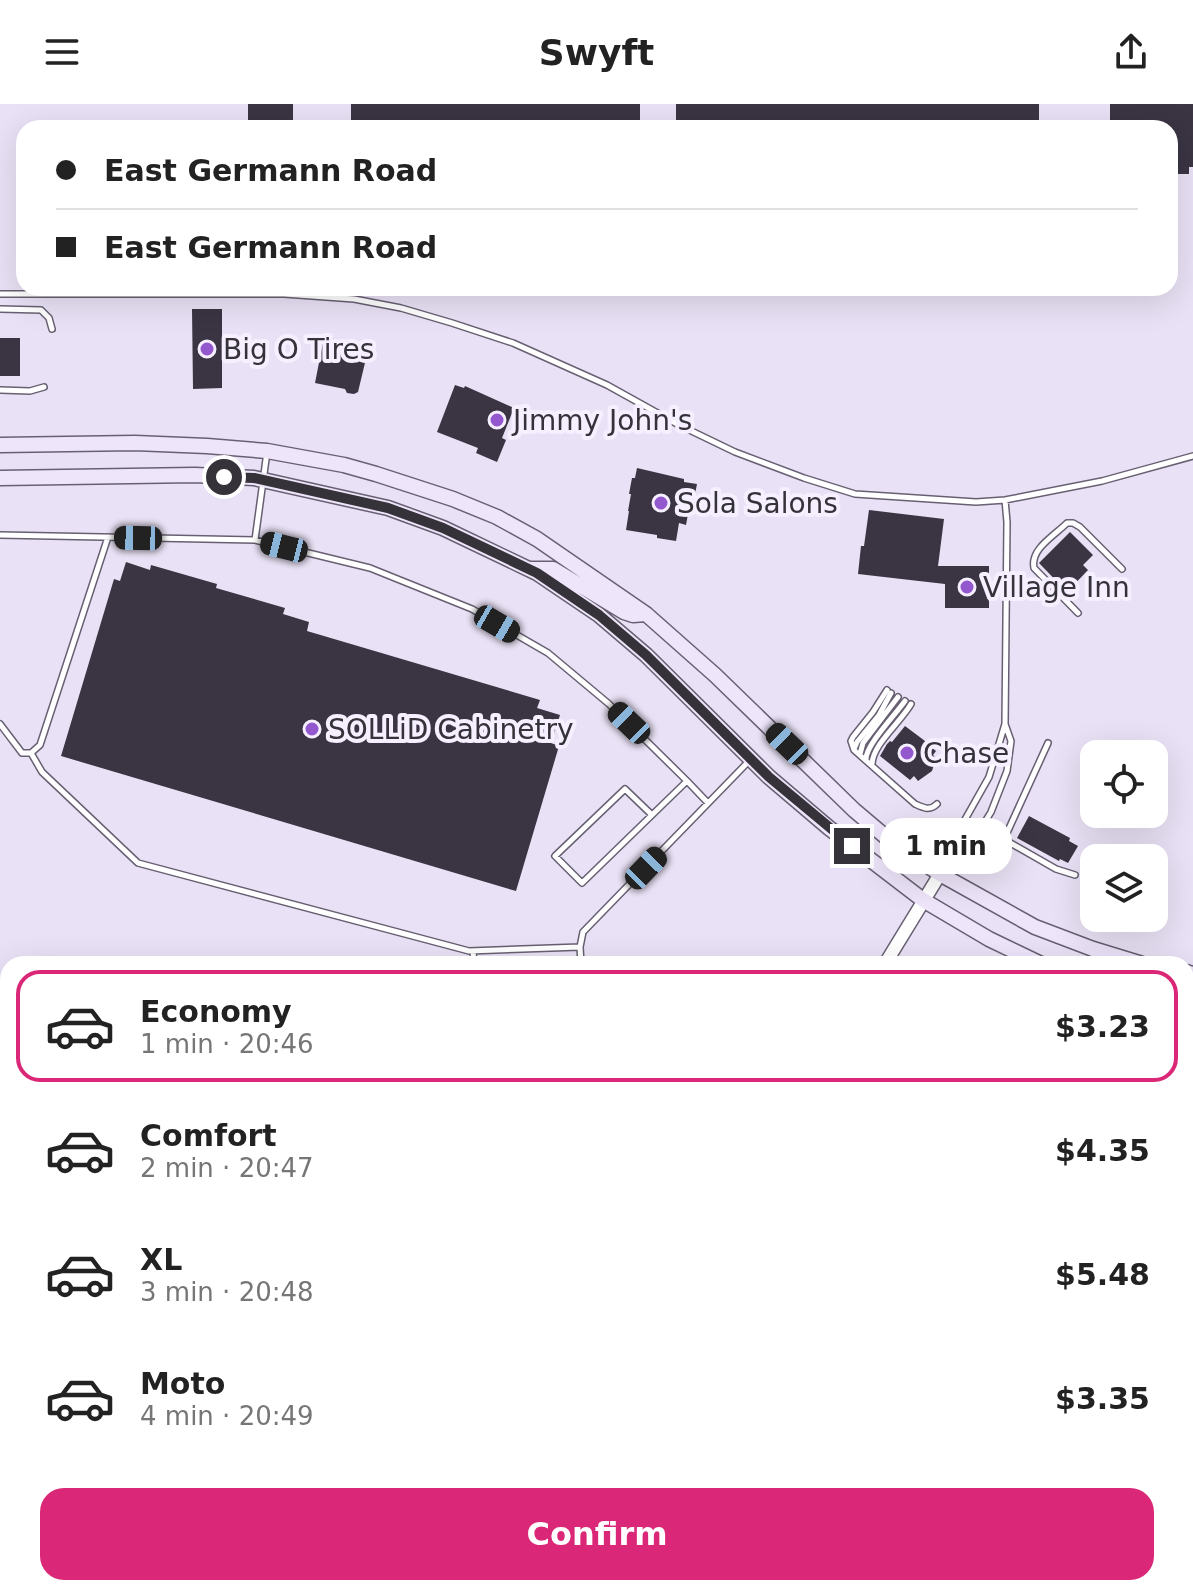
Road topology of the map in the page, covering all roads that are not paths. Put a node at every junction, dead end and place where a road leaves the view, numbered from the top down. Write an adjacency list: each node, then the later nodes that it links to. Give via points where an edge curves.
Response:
1 (312, 296): 11 (lane, via 391,306 513,343 735,452 855,494)
2 (0, 309): 3 (lane, via 41,310)
3 (52, 329)
4 (44, 387): 5 (lane)
5 (0, 390)
6 (0, 445): 7 (main road, via 135,443)
7 (267, 451): 10 (lane); 18 (main road, via 408,483 497,517)
8 (1193, 456): 11 (lane)
9 (0, 478): 10 (main road, via 195,475)
10 (264, 480): 14 (lane); 15 (main road, via 388,508)
11 (1005, 500): 22 (lane)
12 (0, 535): 13 (lane)
13 (108, 537): 14 (lane); 24 (lane, via 40,745)
14 (255, 540): 29 (lane, via 370,568 472,609 548,653)
15 (529, 569): 18 (main road, via 553,569 624,612); 26 (main road, via 599,615 646,655)
16 (1122, 569): 17 (lane, via 1073,523 1035,553 1034,568)
17 (1078, 613)
18 (646, 614): 41 (main road, via 854,810)
19 (889, 691): 25 (lane, via 851,741)
20 (898, 697): 25 (lane, via 863,743)
21 (0, 724): 24 (lane, via 22,753)
22 (1005, 724): 41 (lane, via 989,777 945,855); 41 (lane, via 1011,741 1007,771 991,812 961,861)
23 (1048, 743): 42 (lane, via 1007,841)
24 (31, 753): 45 (lane, via 42,772 138,863)
25 (860, 755): 27 (lane)
26 (751, 759): 30 (lane); 43 (main road)
27 (866, 760): 28 (lane); 28 (lane, via 868,748 908,702 902,719 874,752)
28 (872, 765): 31 (lane, via 915,804)
29 (687, 781): 30 (lane); 32 (lane)
30 (708, 803): 44 (lane, via 583,932)
31 (937, 804)
32 (652, 815): 34 (lane); 35 (lane, via 625,789)
33 (625, 828): 34 (lane)
34 (632, 834): 38 (lane)
35 (573, 838): 36 (lane); 40 (lane, via 555,856 582,883)
36 (579, 843)
37 (609, 844): 38 (lane)
38 (615, 850): 40 (lane)
39 (594, 859): 40 (lane)
40 (600, 865)
41 (940, 874): 43 (street); 50 (main road, via 1035,927)
42 (1075, 875)
43 (923, 900): 48 (street); 49 (main road)
44 (580, 947): 45 (lane); 47 (lane)
45 (473, 951): 46 (lane)
46 (473, 956)
47 (581, 956)
48 (890, 956)
49 (1024, 956)
50 (1116, 956)

